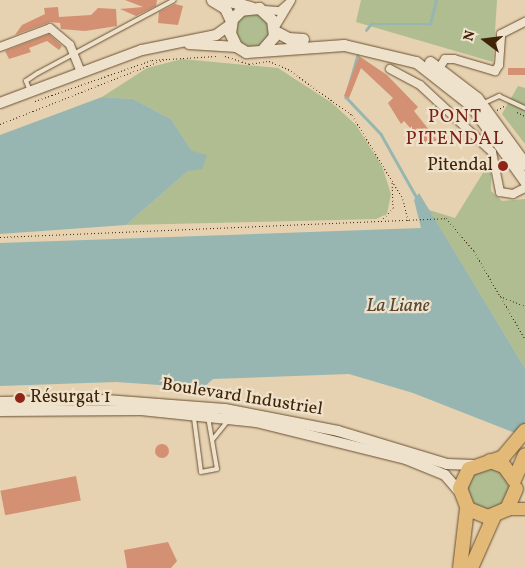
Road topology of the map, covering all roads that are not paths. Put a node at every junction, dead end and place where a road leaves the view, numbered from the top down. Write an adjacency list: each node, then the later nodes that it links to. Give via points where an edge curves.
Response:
1 (174, 0): 14 (lane)
2 (212, 0): 8 (main road, via 225,8)
3 (226, 0): 5 (main road)
4 (291, 0): 6 (street, via 282,11); 9 (street)
5 (251, 7): 6 (main road); 8 (main road, via 238,12)
6 (264, 10): 9 (main road)
7 (525, 22): 15 (street, via 501,34 495,71 454,59 445,59)
8 (230, 23): 10 (street, via 216,35); 12 (main road)
9 (275, 29): 13 (main road); 15 (main road, via 293,39 376,42)
10 (164, 44): 12 (street); 17 (street)
11 (0, 47): 14 (street, via 47,28)
12 (238, 47): 13 (main road, via 250,52)
13 (262, 50): 23 (main road, via 344,45 416,62 471,105)
14 (74, 52): 17 (street); 18 (lane, via 26,81)
15 (440, 67): 20 (main road)
16 (390, 69): 24 (street, via 420,85 492,152 500,192 513,194)
17 (82, 72): 18 (street)
18 (30, 91): 19 (street)
19 (0, 103)
20 (483, 105): 21 (lane, via 499,96); 22 (main road)
21 (525, 108)
22 (525, 164)
23 (525, 181)
24 (525, 188)
25 (0, 402): 26 (street, Boulevard Industriel, via 106,400)
26 (199, 410): 27 (street, Boulevard Industriel, via 95,408); 28 (street, Boulevard Industriel); 30 (lane); 30 (lane, via 201,472 217,469); 33 (street, Boulevard Industriel, via 292,420 447,464)
27 (0, 411)
28 (233, 418): 30 (lane); 35 (street, Boulevard Industriel, via 318,435 406,459 445,475)
29 (525, 431): 32 (highway, via 511,449)
30 (213, 440)
31 (524, 457): 34 (highway)
32 (490, 461): 33 (highway); 34 (highway, via 504,466)
33 (474, 465): 35 (highway, via 462,478)
34 (518, 489): 38 (highway)
35 (460, 492): 36 (highway)
36 (467, 508): 38 (highway, via 481,516); 39 (highway)
37 (525, 509): 38 (main road)
38 (500, 512): 40 (highway)
39 (460, 568)
40 (471, 568)

